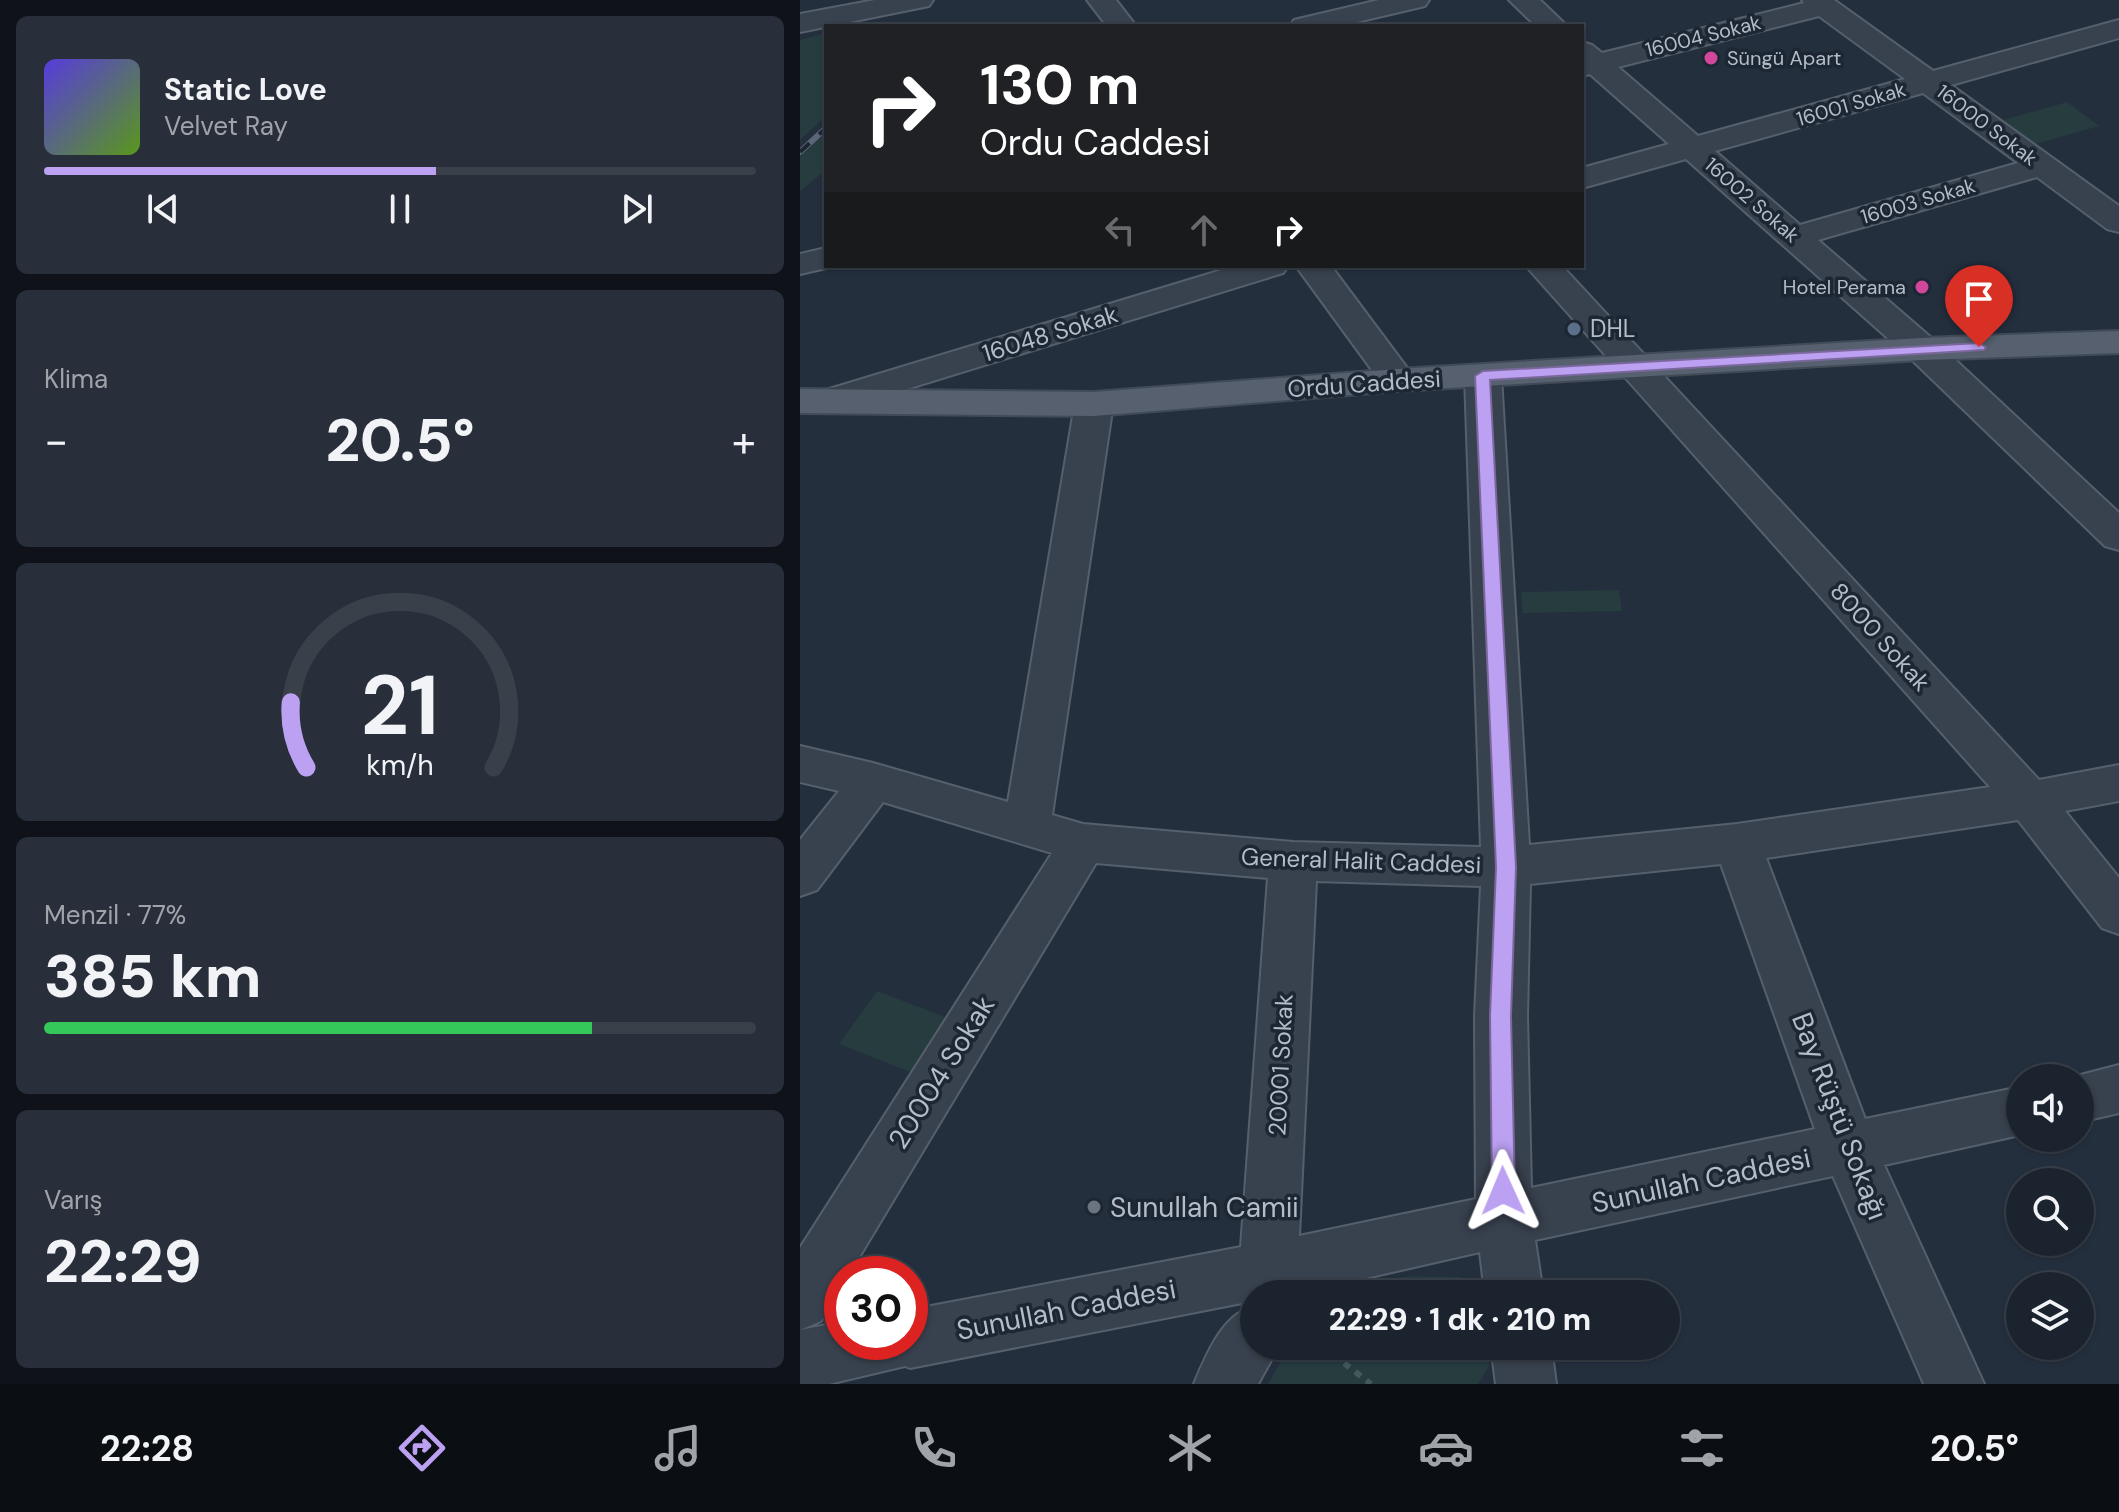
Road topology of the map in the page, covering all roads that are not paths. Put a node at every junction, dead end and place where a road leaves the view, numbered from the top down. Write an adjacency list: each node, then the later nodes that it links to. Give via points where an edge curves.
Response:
1 (919, 0): 7 (street)
2 (1101, 0): 8 (street)
3 (1294, 0): 9 (street)
4 (1415, 0): 10 (street)
5 (1523, 0): 11 (street)
6 (1820, 3): 13 (street, 16004 Sokak); 14 (street, 16000 Sokak)
7 (800, 23)
8 (1120, 24)
9 (1312, 24)
10 (1317, 24)
11 (1551, 24)
12 (2119, 29): 14 (street, 16001 Sokak)
13 (1587, 60): 15 (street, 16002 Sokak)
14 (1929, 82): 15 (street, 16001 Sokak); 16 (street, 16000 Sokak)
15 (1693, 148): 17 (street, 16001 Sokak); 19 (street, 16002 Sokak)
16 (2042, 166): 18 (street, 16000 Sokak); 19 (street, 16003 Sokak)
17 (1584, 177)
18 (2119, 222)
19 (1794, 237): 26 (street, 16002 Sokak)
20 (824, 258): 21 (street)
21 (800, 264)
22 (1264, 268): 27 (street, 16048 Sokak)
23 (1314, 268): 30 (street)
24 (1545, 268): 28 (street, 8000 Sokak)
25 (2119, 342): 26 (main road, Ordu Caddesi)
26 (1922, 349): 28 (main road, Ordu Caddesi); 34 (street, 16002 Sokak)
27 (964, 360): 31 (street, 16048 Sokak); 32 (street)
28 (1632, 366): 29 (main road, Ordu Caddesi); 38 (street, 8000 Sokak)
29 (1483, 376): 30 (main road, Ordu Caddesi); 43 (street)
30 (1398, 380): 33 (main road, Ordu Caddesi)
31 (815, 401): 32 (main road, Ordu Caddesi)
32 (952, 404): 33 (main road, Ordu Caddesi)
33 (1094, 404): 39 (street)
34 (2119, 536)
35 (800, 764): 36 (street, General Halit Caddesi)
36 (873, 781): 39 (street, General Halit Caddesi); 44 (street)
37 (2119, 783): 38 (street, General Halit Caddesi)
38 (2029, 800): 41 (street, General Halit Caddesi); 45 (street, 8000 Sokak)
39 (1027, 826): 40 (street, General Halit Caddesi)
40 (1083, 843): 42 (street, General Halit Caddesi); 55 (street, 20004 Sokak)
41 (1737, 843): 43 (street, General Halit Caddesi); 49 (street, Bay Rüştü Sokağı)
42 (1293, 861): 43 (street, General Halit Caddesi); 51 (street, 20001 Sokak)
43 (1506, 867): 50 (street, via 1501,1016)
44 (800, 876)
45 (2119, 914)
46 (2119, 1089): 47 (street)
47 (2094, 1095)
48 (2006, 1114): 49 (street, Sunullah Caddesi)
49 (1849, 1149): 50 (street, Sunullah Caddesi); 61 (street, Bay Rüştü Sokağı)
50 (1504, 1220): 52 (street, Sunullah Caddesi); 53 (street)
51 (1268, 1280)
52 (1276, 1280)
53 (1512, 1280)
54 (1240, 1286): 56 (street, Sunullah Caddesi)
55 (800, 1301)
56 (928, 1336)
57 (824, 1355): 59 (street)
58 (1240, 1358): 60 (street)
59 (800, 1360)
60 (1224, 1384)
61 (1954, 1384)

